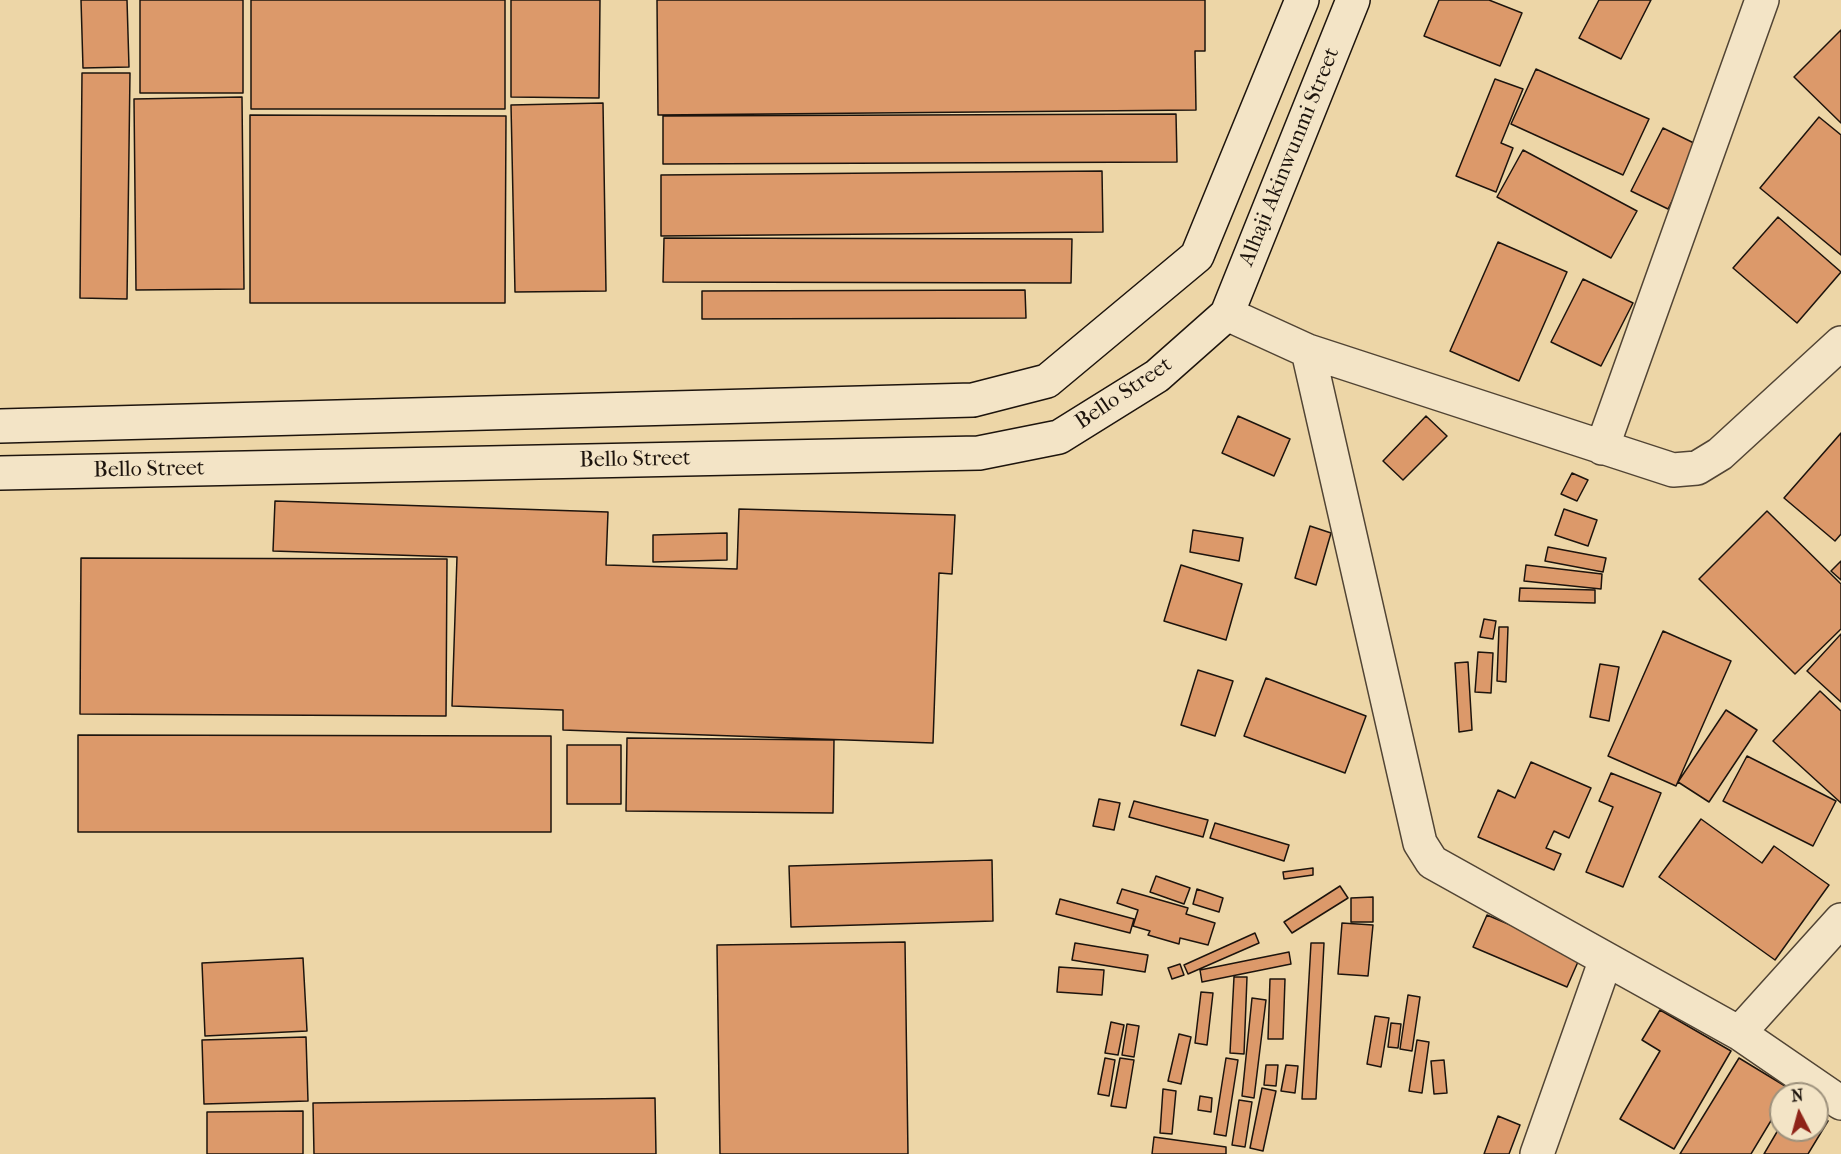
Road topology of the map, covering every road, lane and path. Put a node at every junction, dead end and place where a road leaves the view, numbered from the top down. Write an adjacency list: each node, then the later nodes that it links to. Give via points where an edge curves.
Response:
1 (1302, 0): 7 (street, via 1197,256 1047,381 973,400)
2 (1353, 0): 4 (street, Alhaji Akinwunmi Street)
3 (1762, 0): 8 (street)
4 (1227, 314): 6 (street); 9 (street, Bello Street, via 1156,376 1059,437 979,453)
5 (1841, 343): 8 (street, via 1720,454 1697,468 1672,470)
6 (1308, 351): 8 (street); 11 (street, via 1420,843 1432,862)
7 (0, 426)
8 (1602, 448)
9 (0, 473)
10 (1841, 920): 12 (street)
11 (1606, 959): 12 (street); 14 (street)
12 (1739, 1033): 13 (street)
13 (1841, 1103)
14 (1537, 1154)

